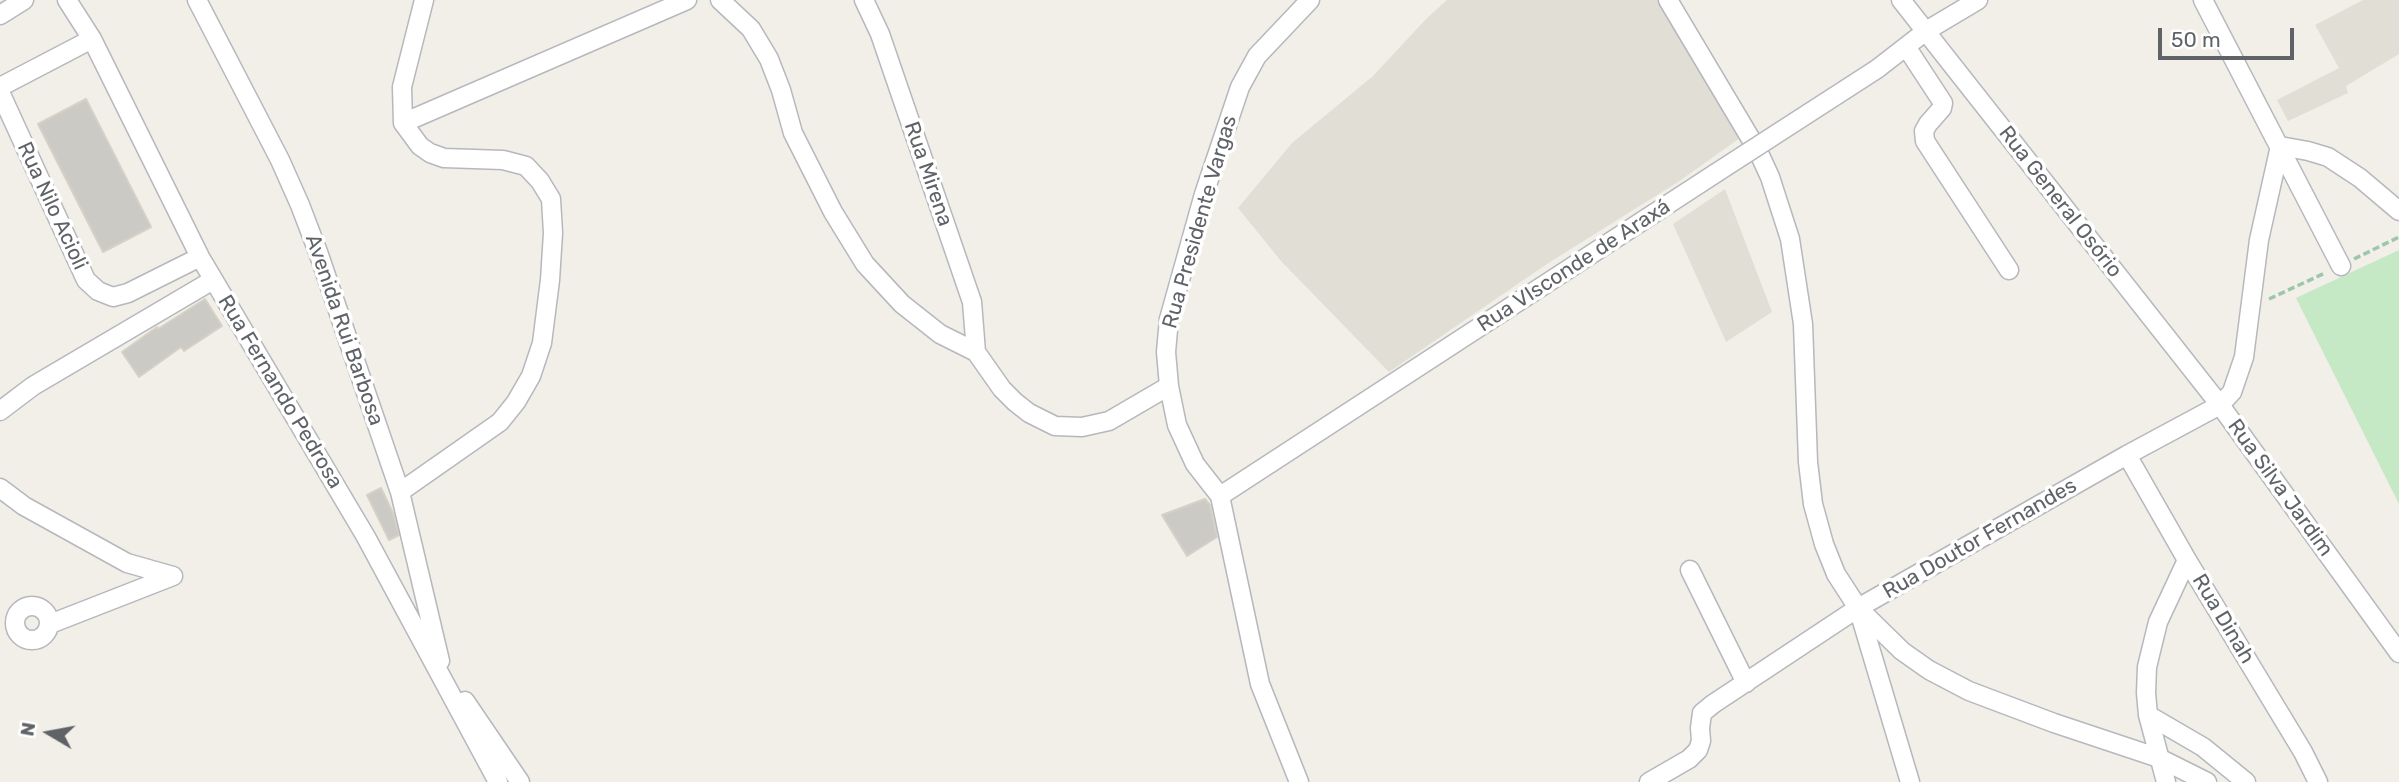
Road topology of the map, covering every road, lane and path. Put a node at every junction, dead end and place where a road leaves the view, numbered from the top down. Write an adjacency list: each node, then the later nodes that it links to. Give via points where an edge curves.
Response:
1 (24, 0): 13 (street)
2 (67, 0): 15 (street, Rua Fernando Pedrosa)
3 (197, 0): 31 (street, Avenida Rui Barbosa, via 300,205)
4 (424, 0): 18 (street, via 402,87)
5 (687, 0): 18 (street)
6 (720, 0): 25 (street, via 751,29 769,60 793,133 865,264 902,304 940,334)
7 (864, 0): 25 (street, Rua Mirena, via 880,34 972,302)
8 (1310, 0): 26 (street, Rua Presidente Vargas, via 1257,56 1240,87 1169,319)
9 (1668, 0): 35 (street, via 1758,151 1790,239 1803,324 1813,504 1836,574)
10 (1901, 0): 14 (street, Rua General Osório)
11 (1978, 0): 14 (street, Rua VIsconde de Araxá)
12 (2203, 0): 19 (street)
13 (0, 15)
14 (1926, 31): 16 (street, Rua VIsconde de Araxá); 27 (street, Rua General Osório)
15 (92, 39): 17 (street); 21 (street, Rua Fernando Pedrosa)
16 (1907, 48): 23 (street, via 1942,103 1924,131 1925,141); 32 (street, Rua VIsconde de Araxá, bridge)
17 (0, 90): 21 (street, Rua Nilo Acioli, via 86,279 98,290 113,297 128,293)
18 (403, 123): 31 (street, via 420,146 443,158 503,160 526,166 551,199 553,233 542,343 516,402 500,422)
19 (2280, 146): 20 (street, via 2328,157); 22 (street); 27 (street, Rua Silva Jardim, via 2259,240 2244,357 2232,392)
20 (2399, 211)
21 (200, 257): 24 (street, Rua Fernando Pedrosa)
22 (2341, 266)
23 (2009, 270)
24 (213, 280): 28 (street); 38 (street, Rua Fernando Pedrosa, via 366,537)
25 (976, 352): 26 (street, via 1015,402 1055,426 1109,421)
26 (1169, 386): 32 (street, Rua Presidente Vargas, via 1177,425 1195,464)
27 (2220, 405): 29 (street, Rua Doutor Fernandes); 37 (street, Rua Silva Jardim)
28 (2, 409)
29 (2127, 455): 33 (street, Rua Dinah); 35 (street, Rua Doutor Fernandes)
30 (0, 488): 36 (street, via 127,563 173,576)
31 (400, 492): 38 (street, Avenida Rui Barbosa)
32 (1220, 496): 44 (street, Rua Presidente Vargas, via 1260,684)
33 (2188, 560): 40 (street, via 2158,622 2146,693); 50 (street, Rua Dinah)
34 (1690, 570): 39 (street)
35 (1858, 608): 39 (street, Rua Doutor Fernandes); 41 (street, via 1902,651 1969,691); 46 (street)
36 (50, 624)
37 (2399, 653)
38 (445, 682): 42 (street, Rua Fernando Pedrosa); 43 (street, via 470,707)
39 (1746, 683): 45 (street, Rua Doutor Fernandes, via 1702,713 1698,750)
40 (2148, 715): 41 (street); 49 (street, via 2203,747)
41 (2159, 758): 47 (street); 48 (street)
42 (498, 782)
43 (520, 782)
44 (1299, 782)
45 (1649, 782)
46 (1910, 782)
47 (2165, 782)
48 (2207, 782)
49 (2246, 782)
50 (2318, 782)

